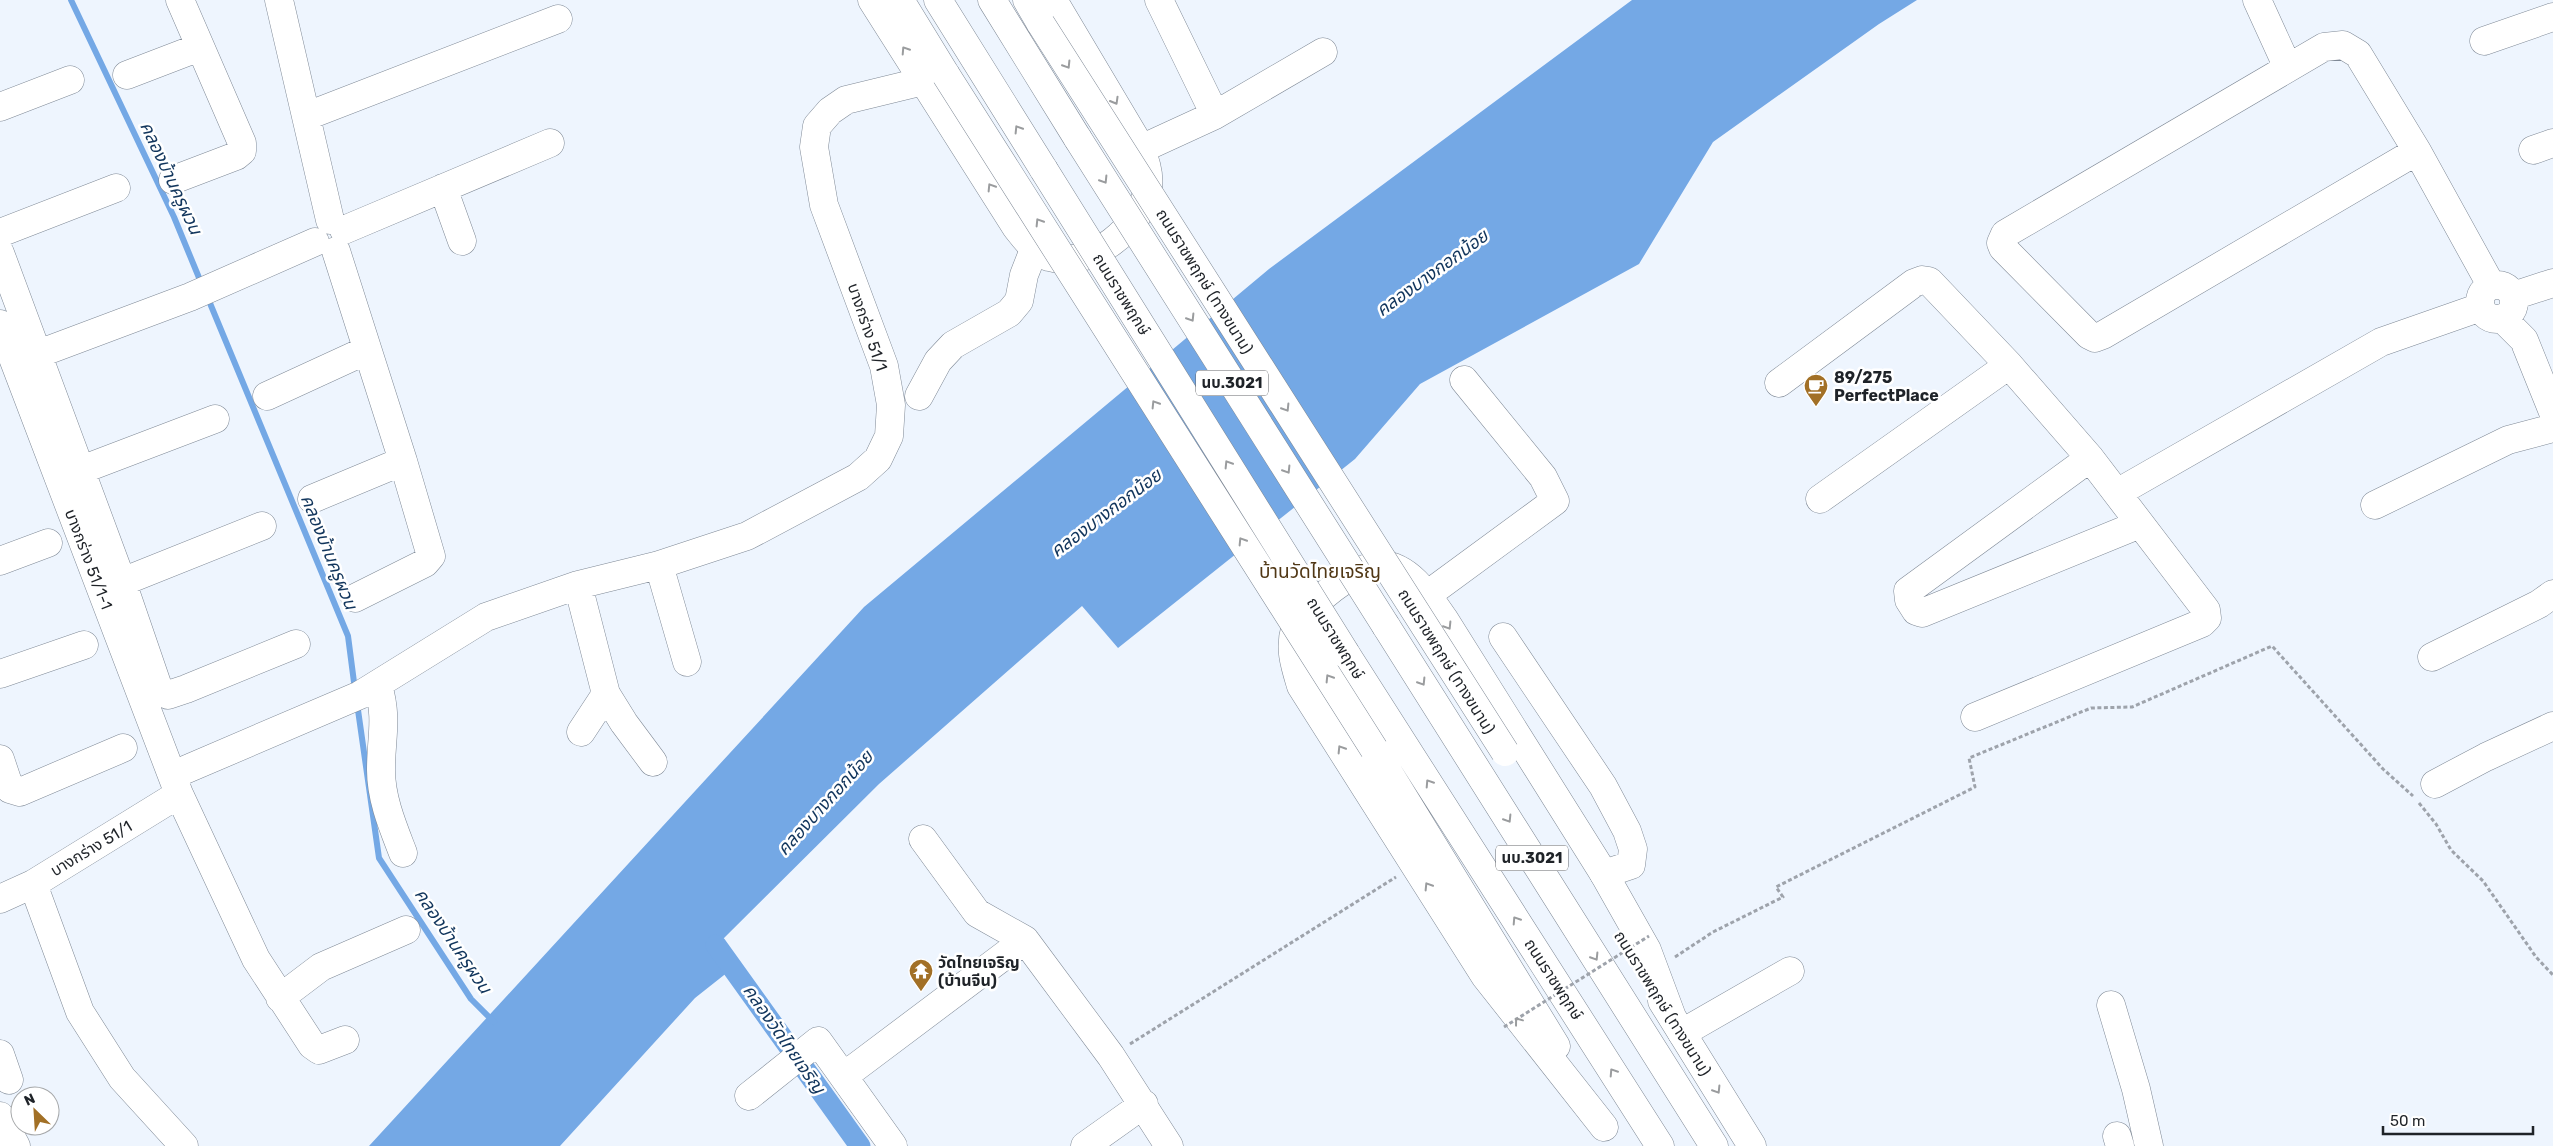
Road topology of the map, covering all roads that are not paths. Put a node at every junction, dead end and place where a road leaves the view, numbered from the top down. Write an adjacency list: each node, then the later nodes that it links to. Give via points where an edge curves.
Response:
1 (180, 0): 14 (street)
2 (279, 0): 22 (street)
3 (872, 0): 18 (street, one-way to 3)
4 (900, 0): 18 (street)
5 (938, 0): 104 (street, ถนนราชพฤกษ์ / นบ.3021, one-way to 5, bridge, via 1346,654)
6 (992, 0): 105 (street, นบ.3021, one-way to 105, bridge)
7 (1027, 0): 10 (street, ถนนราชพฤกษ์ (ทางขนาน) / นบ.3021)
8 (1160, 0): 21 (street)
9 (2257, 0): 16 (street)
10 (1047, 12): 24 (street, one-way to 24, via 1107,88); 90 (street, ถนนราชพฤกษ์ (ทางขนาน) / นบ.3021, one-way to 90, bridge)
11 (2553, 17): 13 (street)
12 (558, 19): 22 (street)
13 (2484, 41)
14 (200, 46): 17 (street); 26 (street, via 242,143 242,152)
15 (1323, 52): 21 (street)
16 (2288, 68): 25 (street, via 2324,47 2343,45 2358,54); 25 (street, via 2005,234 2003,248 2095,338)
17 (127, 74)
18 (935, 78): 32 (street, one-way to 18, via 1016,227); 58 (street, บางกร่าง 51/1, via 846,100 817,126 814,147 824,205 884,366 891,405 889,436 878,459 858,477 747,536); 98 (street, one-way to 18, bridge, via 1374,749)
19 (70, 80): 20 (street)
20 (0, 107)
21 (1214, 115): 24 (street)
22 (307, 116): 30 (street)
23 (550, 143): 28 (street)
24 (1140, 149): 32 (street, via 1148,167 1148,188 1140,209 1127,228 1087,256 1069,259 1048,257)
25 (2417, 151): 35 (street)
26 (173, 180)
27 (116, 188): 29 (street)
28 (443, 188): 30 (street); 31 (street)
29 (0, 233)
30 (331, 235): 37 (street); 38 (street, via 198,293)
31 (462, 241)
32 (1035, 247): 43 (street, via 1024,275 1020,301 1009,313 953,345 938,361)
33 (0, 253): 38 (street)
34 (2553, 283): 35 (street)
35 (2497, 302): 44 (street, via 2524,340); 50 (street, via 2381,342)
36 (0, 324): 38 (street, บางกร่าง 51/1-1)
37 (367, 350): 42 (street); 48 (street)
38 (18, 362): 49 (street); 78 (street, บางกร่าง 51/1-1)
39 (2010, 365): 41 (street, via 1929,282 1922,280); 47 (street); 51 (street)
40 (1464, 380): 62 (street, via 1543,477 1555,501)
41 (1779, 383)
42 (267, 396)
43 (919, 396)
44 (2553, 412)
45 (215, 419): 49 (street)
46 (2553, 428): 53 (street, via 2508,440)
47 (2090, 458): 50 (street); 54 (street, via 1908,591 1916,611 1922,613)
48 (403, 461): 52 (street); 63 (street, via 431,556 425,563)
49 (81, 470): 59 (street)
50 (2122, 490): 54 (street)
51 (1820, 499)
52 (312, 500)
53 (2375, 505)
54 (2140, 524): 72 (street, via 2206,610 2207,618 2202,623)
55 (262, 526): 59 (street)
56 (48, 543): 57 (street)
57 (0, 561)
58 (659, 565): 60 (street, บางกร่าง 51/1); 68 (street)
59 (122, 582): 65 (street, via 158,690 168,695)
60 (578, 586): 70 (street, บางกร่าง 51/1, via 486,617); 71 (street)
61 (2553, 594): 67 (street)
62 (1427, 595): 82 (street, one-way to 82); 98 (street, one-way to 62, via 1485,976 1301,686 1292,655 1296,628 1308,610 1344,581 1365,567 1383,564 1400,571)
63 (355, 598)
64 (1504, 637): 82 (street, via 1603,786 1627,831 1633,849 1631,865)
65 (296, 644)
66 (84, 645): 69 (street)
67 (2432, 657)
68 (687, 662)
69 (0, 674)
70 (360, 694): 78 (street, บางกร่าง 51/1); 81 (street, via 384,707 381,770 387,807)
71 (606, 694): 74 (street); 77 (street)
72 (1975, 717)
73 (2553, 726): 79 (street)
74 (581, 732)
75 (123, 748): 76 (street, via 20,792 10,789)
76 (0, 759)
77 (654, 762)
78 (176, 784): 83 (street, บางกร่าง 51/1); 88 (street, บางกร่าง 51/1-1, via 238,923)
79 (2435, 784)
80 (924, 839): 86 (street, via 977,913)
81 (402, 853)
82 (1604, 874): 90 (street, via 1647,950)
83 (33, 884): 84 (street, บางกร่าง 51/1); 100 (street, via 80,1012 122,1078)
84 (0, 898)
85 (406, 930): 88 (street, via 321,967)
86 (1025, 940): 93 (street); 96 (street)
87 (1790, 971): 90 (street)
88 (280, 998): 91 (street, บางกร่าง 51/1-1, via 312,1046 319,1050)
89 (2111, 1006): 107 (street)
90 (1677, 1025): 106 (street, ถนนราชพฤกษ์ (ทางขนาน) / นบ.3021, one-way to 106)
91 (346, 1040)
92 (0, 1054): 94 (street)
93 (844, 1076): 95 (street, via 818,1041); 101 (street)
94 (9, 1080)
95 (749, 1096)
96 (1144, 1104): 102 (street); 103 (street)
97 (0, 1116): 99 (street)
98 (1610, 1136)
99 (16, 1146)
100 (184, 1146)
101 (893, 1146)
102 (1085, 1146)
103 (1168, 1146)
104 (1660, 1146)
105 (1714, 1146)
106 (1752, 1146)
107 (2149, 1146)

